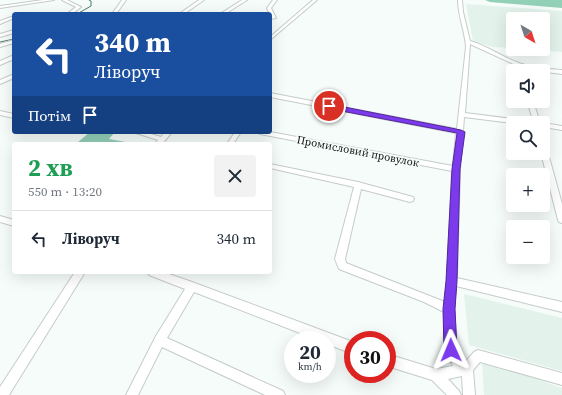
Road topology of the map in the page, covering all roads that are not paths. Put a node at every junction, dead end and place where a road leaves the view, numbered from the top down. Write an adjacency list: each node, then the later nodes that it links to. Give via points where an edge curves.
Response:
1 (52, 0): 10 (street)
2 (64, 0): 11 (street, via 78,7)
3 (124, 0): 12 (street)
4 (202, 0): 13 (street)
5 (245, 0): 14 (street)
6 (275, 0): 15 (street, via 269,8)
7 (460, 0): 24 (street)
8 (303, 1): 9 (street)
9 (313, 1): 18 (street)
10 (0, 7)
11 (72, 12)
12 (115, 12)
13 (184, 12)
14 (225, 12)
15 (270, 12)
16 (12, 18): 19 (street)
17 (272, 18): 18 (street)
18 (288, 22): 22 (street)
19 (0, 23)
20 (12, 32): 21 (street)
21 (0, 36)
22 (272, 37)
23 (12, 42): 25 (street)
24 (468, 44): 28 (street, via 481,44); 35 (street)
25 (0, 46)
26 (12, 58): 27 (street)
27 (0, 63)
28 (516, 64)
29 (550, 70): 30 (street)
30 (562, 72)
31 (12, 77): 32 (street)
32 (0, 82)
33 (272, 95): 40 (street)
34 (0, 114): 36 (street)
35 (463, 115): 37 (street); 40 (street)
36 (12, 116)
37 (506, 120)
38 (550, 126): 39 (street)
39 (562, 128)
40 (461, 132): 47 (street)
41 (142, 134): 44 (street)
42 (167, 134): 44 (street)
43 (271, 134): 47 (street, Промисловий провулок)
44 (160, 142)
45 (547, 160): 50 (street)
46 (272, 166): 48 (street)
47 (456, 169): 56 (street)
48 (358, 185): 49 (street); 59 (street, via 340,259 342,266)
49 (410, 199)
50 (559, 199): 52 (street)
51 (0, 218): 53 (street)
52 (562, 220)
53 (12, 222)
54 (79, 274): 66 (street)
55 (158, 274): 57 (street)
56 (452, 281): 58 (street); 59 (street)
57 (192, 286): 60 (street); 61 (street)
58 (562, 307)
59 (449, 309): 63 (street, via 451,350 459,365)
60 (160, 340): 67 (street); 68 (street)
61 (344, 345)
62 (396, 363): 64 (street)
63 (466, 369): 64 (street); 65 (street, via 478,356); 70 (street)
64 (436, 375): 69 (street)
65 (562, 379)
66 (2, 395)
67 (132, 395)
68 (279, 395)
69 (455, 395)
70 (469, 395)

